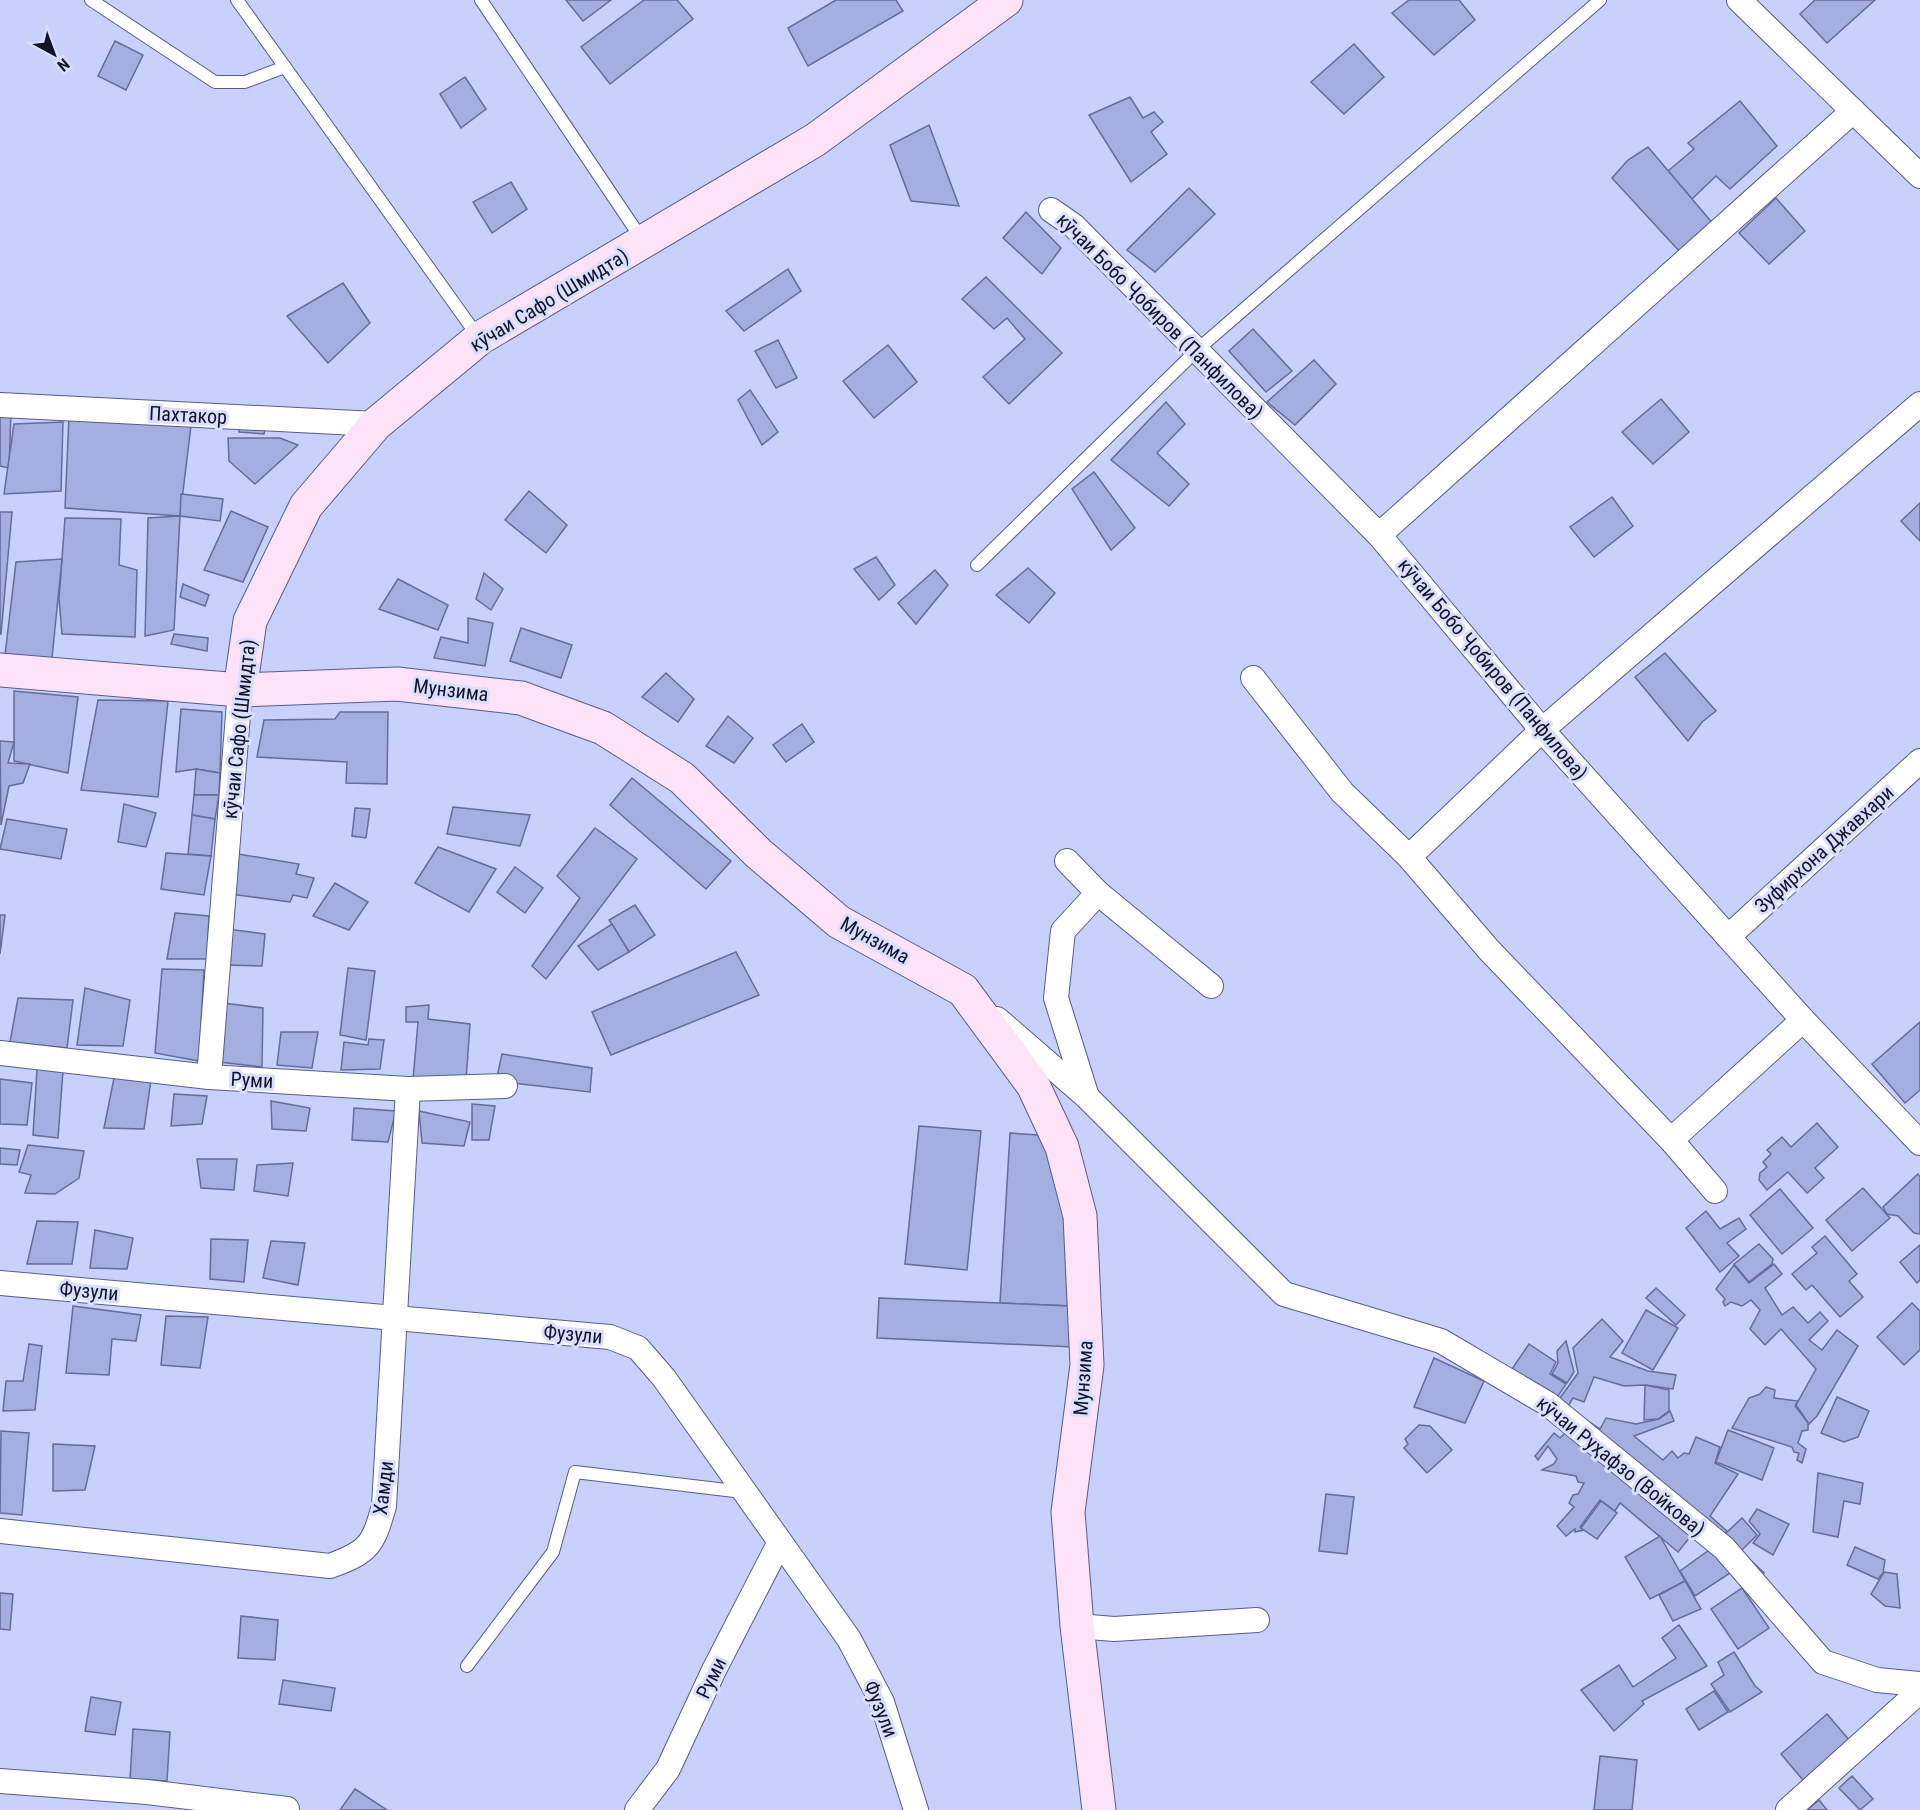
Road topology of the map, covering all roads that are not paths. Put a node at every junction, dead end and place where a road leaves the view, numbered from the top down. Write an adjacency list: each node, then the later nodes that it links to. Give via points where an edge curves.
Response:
1 (91, 0): 7 (lane, via 215,82 245,82)
2 (237, 0): 7 (lane)
3 (481, 0): 11 (lane)
4 (1006, 0): 11 (street, кӯчаи Сафо (Шмидта), via 815,140)
5 (1600, 0): 13 (lane)
6 (1739, 0): 8 (street)
7 (285, 67): 12 (lane)
8 (1853, 111): 9 (street); 17 (street)
9 (1920, 176)
10 (1051, 210): 13 (street, кӯчаи Бобо Ҷобиров (Панфилова), via 1074,226)
11 (644, 243): 12 (street, кӯчаи Сафо (Шмидта))
12 (480, 338): 16 (street, кӯчаи Сафо (Шмидта))
13 (1197, 350): 17 (street, кӯчаи Бобо Ҷобиров (Панфилова)); 18 (lane)
14 (0, 405): 16 (street, Пахтакор)
15 (1920, 405): 22 (street)
16 (376, 424): 21 (street, кӯчаи Сафо (Шмидта), via 306,506 249,621)
17 (1379, 535): 22 (street, кӯчаи Бобо Ҷобиров (Панфилова))
18 (977, 565)
19 (0, 670): 21 (street, Мунзима)
20 (1253, 678): 24 (street, via 1342,792)
21 (240, 690): 29 (street, Мунзима, via 397,684 521,699 603,728 682,778 758,853 839,922); 32 (street, кӯчаи Сафо (Шмидта))
22 (1542, 730): 24 (street); 27 (street, кӯчаи Бобо Ҷобиров (Панфилова))
23 (1920, 761): 27 (street, Зуфирхона Джавхари)
24 (1409, 857): 36 (street, via 1490,950)
25 (1067, 861): 26 (street)
26 (1098, 893): 28 (street); 35 (street, via 1063,932 1056,998)
27 (1728, 937): 30 (street, кӯчаи Бобо Ҷобиров (Панфилова))
28 (1211, 986)
29 (963, 990): 35 (street); 45 (street, Мунзима, via 1033,1085 1062,1147 1080,1216 1088,1365 1068,1512)
30 (1803, 1020): 36 (street); 37 (street, кӯчаи Бобо Ҷобиров (Панфилова))
31 (0, 1053): 32 (street, Руми)
32 (209, 1077): 34 (street, Руми)
33 (505, 1086): 34 (street, Руми)
34 (408, 1089): 40 (street, Хамди)
35 (1087, 1097): 47 (street, кӯчаи Руҳафзо (Войкова), via 1284,1294 1442,1341 1548,1404 1724,1548 1823,1662 1877,1680)
36 (1671, 1140): 38 (street)
37 (1920, 1143)
38 (1715, 1191)
39 (0, 1283): 40 (street, Фузули)
40 (394, 1319): 41 (street, Фузули, via 610,1337 638,1348 664,1378); 42 (street, Хамди, via 384,1506 375,1537 358,1556 330,1566)
41 (744, 1492): 43 (street, Фузули); 46 (lane, via 575,1472 553,1552)
42 (0, 1532)
43 (780, 1542): 51 (street, Руми, via 668,1769); 52 (street, Фузули, via 849,1639 882,1702)
44 (1257, 1620): 45 (street, via 1114,1629)
45 (1077, 1626): 53 (street, Мунзима)
46 (467, 1666)
47 (1920, 1684)
48 (1920, 1691): 54 (street)
49 (0, 1781): 50 (street, via 147,1792)
50 (287, 1809)
51 (637, 1810)
52 (916, 1810)
53 (1100, 1810)
54 (1788, 1810)

